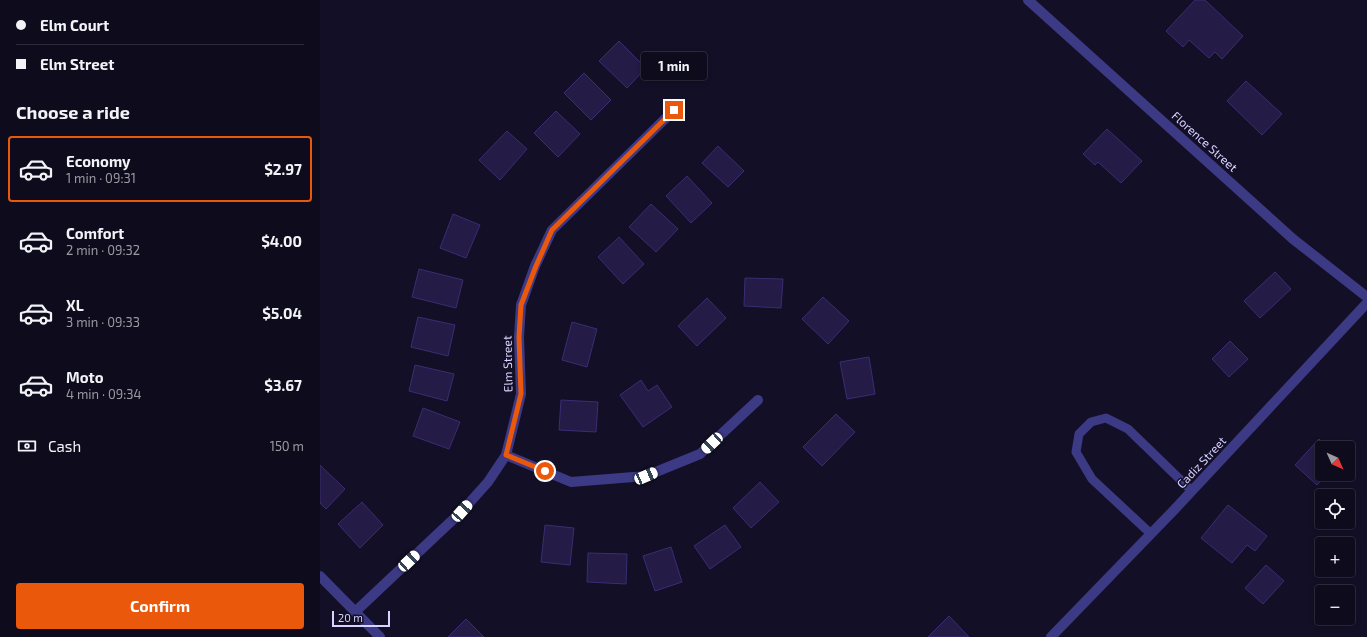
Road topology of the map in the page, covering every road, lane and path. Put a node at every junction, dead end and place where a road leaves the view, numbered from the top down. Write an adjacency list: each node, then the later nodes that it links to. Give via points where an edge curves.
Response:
1 (1028, 0): 3 (street, Florence Street, via 1293,238)
2 (674, 110): 6 (street, Elm Street, via 552,230 521,305 521,394)
3 (1367, 297)
4 (1367, 303): 7 (street, Cadiz Street)
5 (758, 400): 6 (street, via 700,454 646,476 571,482)
6 (506, 455): 10 (street, Elm Street, via 488,482 462,511)
7 (1192, 491): 8 (street, Cadiz Street); 8 (lane, via 1128,429 1106,418 1091,422 1079,434 1076,452 1092,480)
8 (1151, 534): 12 (street, Cadiz Street)
9 (320, 576): 10 (street)
10 (355, 612): 11 (street)
11 (380, 637)
12 (1051, 637)

